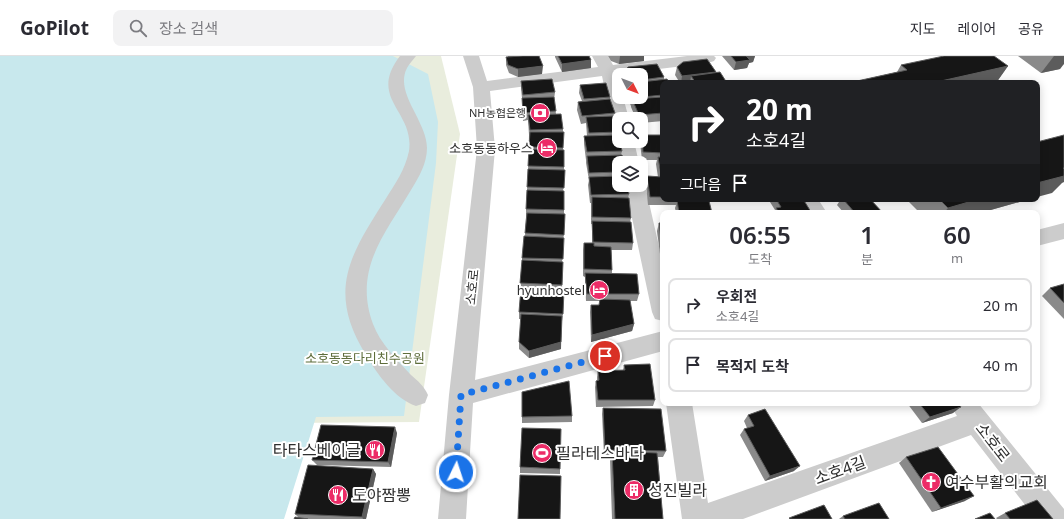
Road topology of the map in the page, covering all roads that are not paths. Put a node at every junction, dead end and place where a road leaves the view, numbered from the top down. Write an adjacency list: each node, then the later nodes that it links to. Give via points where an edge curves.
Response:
1 (408, 56): 13 (street, via 401,63 394,78 400,102 419,136 417,159 410,178 368,245 358,270 355,302 372,347 398,379)
2 (471, 56): 6 (street, 소호로)
3 (600, 56): 5 (street)
4 (710, 62): 5 (street)
5 (609, 72): 6 (street); 7 (street)
6 (481, 87): 14 (street, 소호로, via 486,149)
7 (618, 112)
8 (637, 192): 11 (street)
9 (1064, 231): 10 (street)
10 (1040, 237)
11 (660, 298)
12 (660, 342): 14 (street)
13 (416, 395)
14 (461, 395): 17 (street, 소호로)
15 (679, 406): 18 (street)
16 (970, 412): 19 (street, 소호4길); 20 (street, 소호로)
17 (452, 519)
18 (696, 519)
19 (704, 519)
20 (1054, 519)

